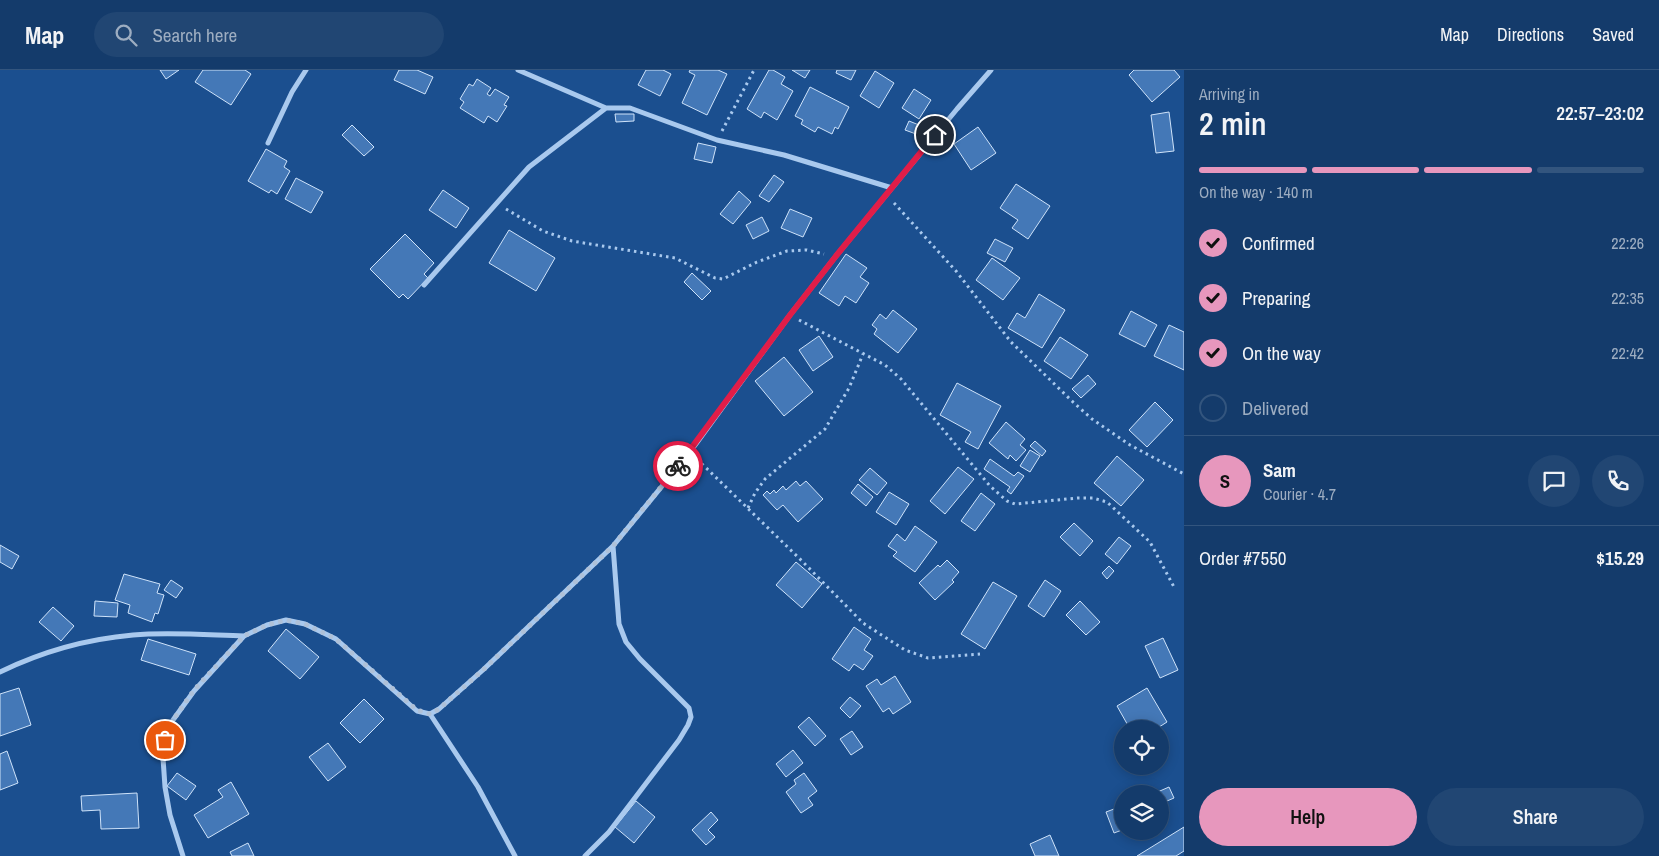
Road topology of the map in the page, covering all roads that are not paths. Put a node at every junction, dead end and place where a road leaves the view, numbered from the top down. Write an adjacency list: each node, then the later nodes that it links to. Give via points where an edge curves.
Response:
1 (306, 70): 5 (street)
2 (518, 70): 4 (street)
3 (990, 70): 6 (street)
4 (606, 108): 6 (street, via 630,108 717,140); 7 (street, via 529,167)
5 (268, 143)
6 (892, 188): 8 (street, via 790,315 690,452)
7 (424, 285)
8 (613, 546): 11 (street, via 484,669); 14 (street, via 619,624 626,642 689,708 691,717 679,740 627,809)
9 (244, 636): 10 (street, via 134,635 101,639 56,650); 11 (street, via 286,620 305,624 336,639 417,710); 12 (street, via 194,690 173,720 165,740 165,788)
10 (0, 672)
11 (430, 714): 13 (street, via 478,787)
12 (183, 856)
13 (515, 856)
14 (585, 856)

